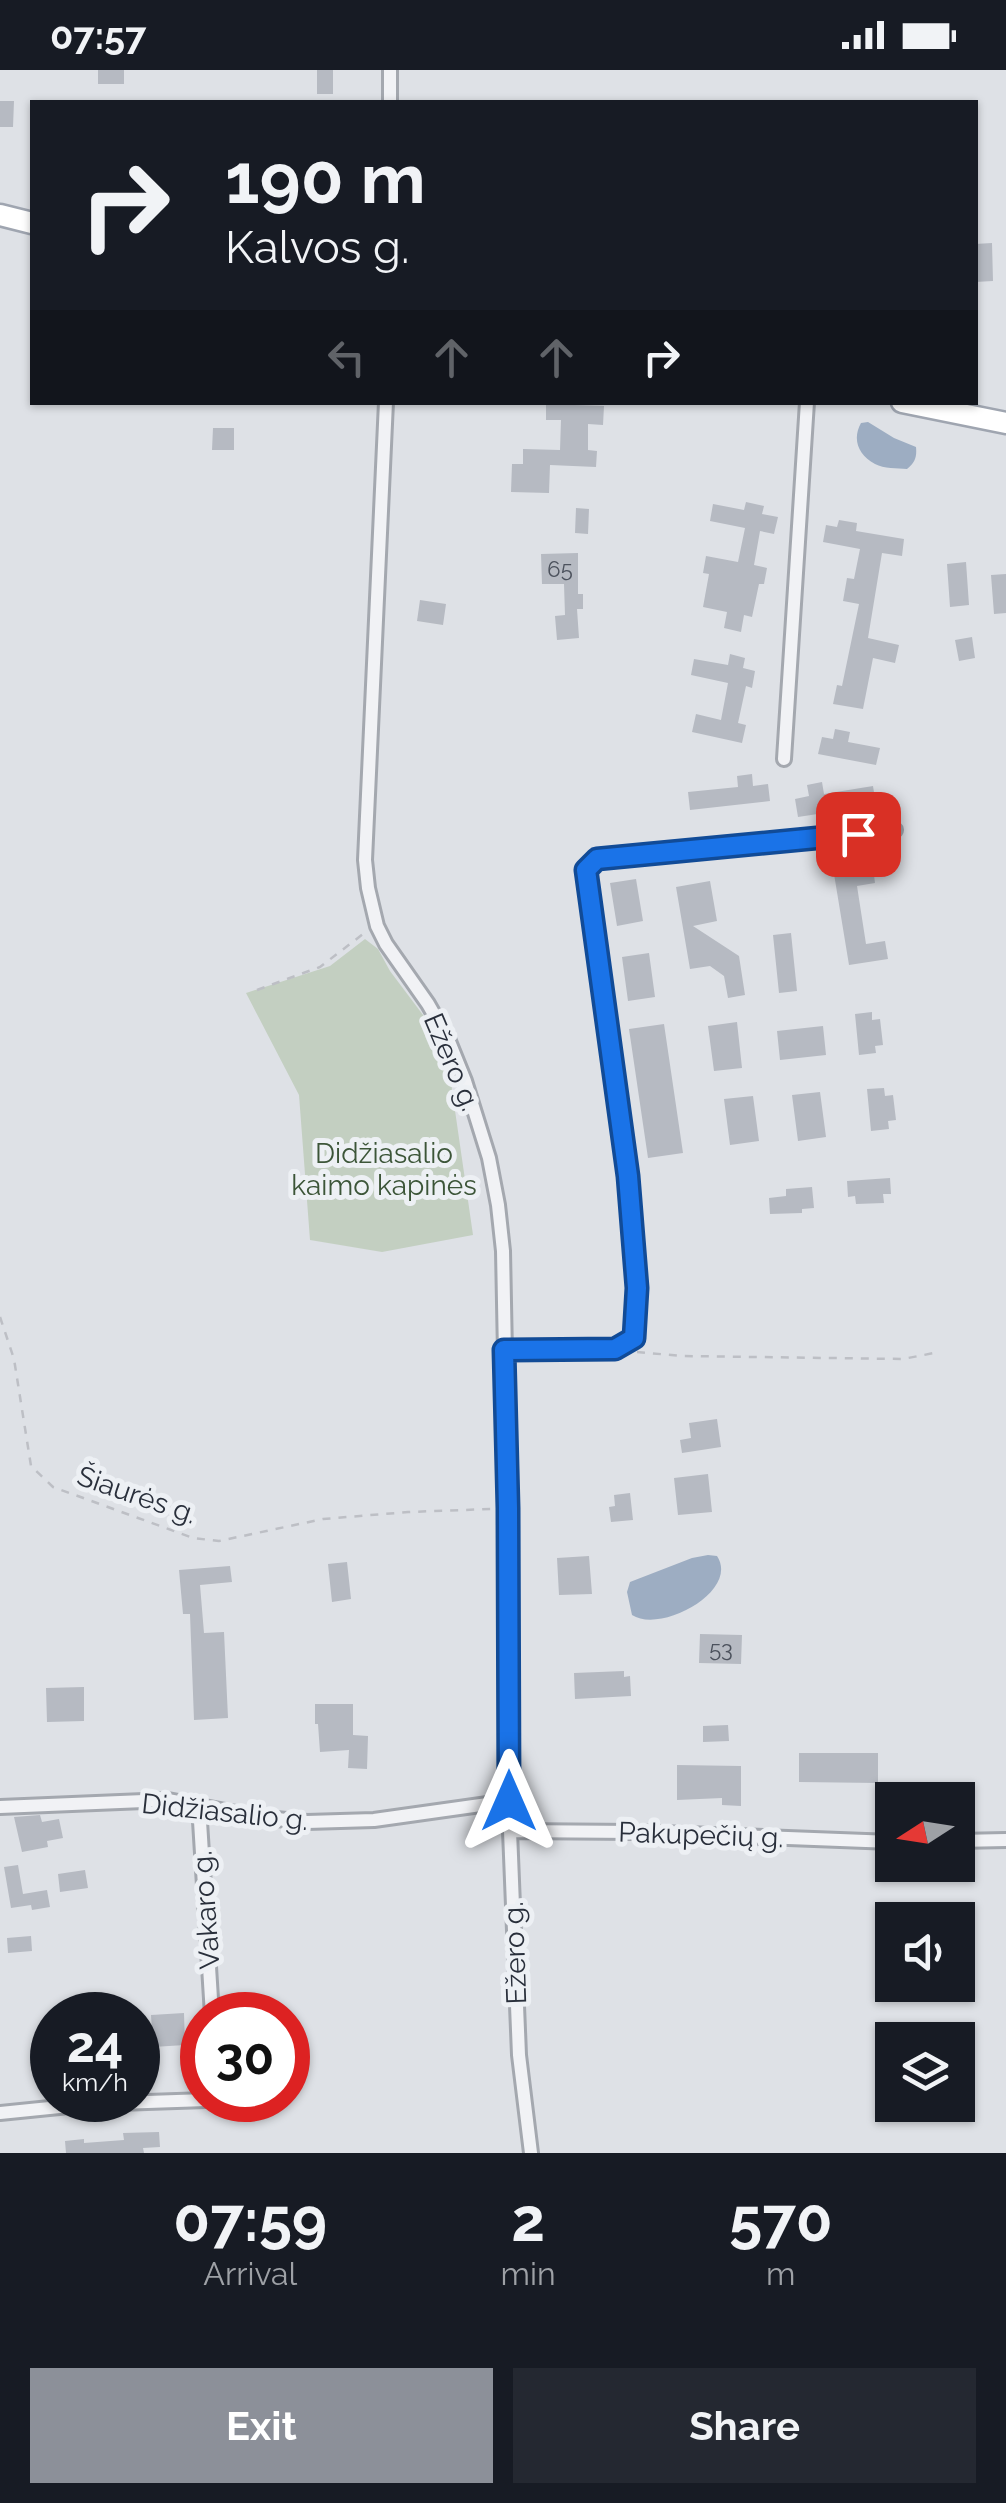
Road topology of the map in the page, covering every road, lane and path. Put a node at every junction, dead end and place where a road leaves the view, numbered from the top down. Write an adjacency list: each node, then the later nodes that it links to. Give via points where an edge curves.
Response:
1 (390, 70): 2 (street)
2 (390, 100)
3 (0, 215): 4 (main road)
4 (30, 222)
5 (386, 405): 11 (street, Ežero g., via 365,860)
6 (807, 405): 9 (street)
7 (918, 405): 8 (main road)
8 (1006, 422)
9 (784, 758)
10 (895, 830): 14 (street, via 597,859 586,870 637,1288 634,1338)
11 (377, 926): 12 (path, via 320,967); 15 (street, Ežero g., via 448,1039 465,1081 498,1205)
12 (257, 990)
13 (0, 1317): 17 (path, Šiaurės g., via 32,1466 71,1494 219,1542 324,1519)
14 (622, 1346): 15 (street); 16 (path, via 682,1356 903,1359)
15 (504, 1350): 17 (street, Ežero g.)
16 (934, 1353)
17 (508, 1508): 18 (street, Ežero g.)
18 (509, 1801): 19 (street, Didžiasalio g., via 308,1822); 21 (street, Ežero g.)
19 (199, 1805): 20 (street, Didžiasalio g., via 168,1800); 25 (street, Vakaro g.)
20 (0, 1807)
21 (510, 1831): 24 (street, Pakupečių g.); 28 (street, Ežero g., via 519,2054)
22 (975, 1840): 23 (street)
23 (1006, 1840)
24 (875, 1841)
25 (211, 1992)
26 (180, 2101): 27 (street)
27 (0, 2114)
28 (531, 2153)

